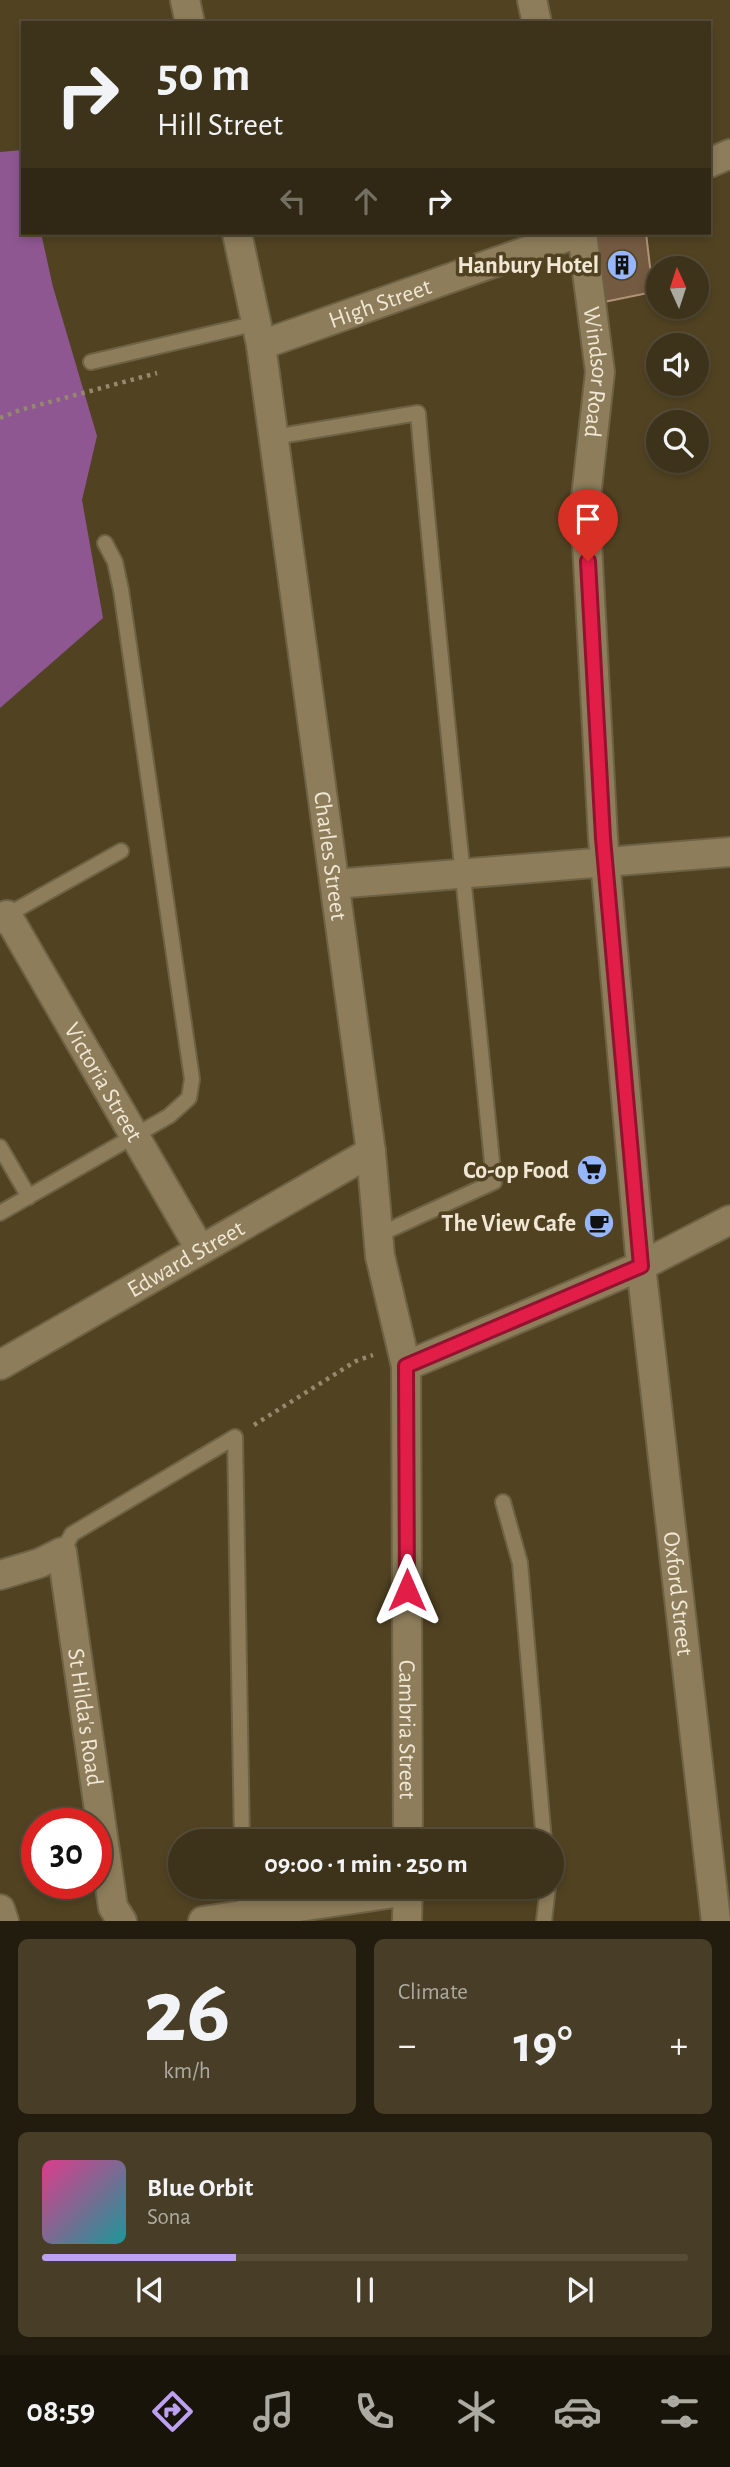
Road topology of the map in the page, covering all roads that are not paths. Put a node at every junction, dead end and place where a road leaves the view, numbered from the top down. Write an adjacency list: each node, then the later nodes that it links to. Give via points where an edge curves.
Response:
1 (186, 0): 3 (street)
2 (532, 0): 4 (street)
3 (190, 21)
4 (537, 21)
5 (730, 153): 6 (street)
6 (711, 162)
7 (237, 235): 10 (street, Charles Street)
8 (574, 235): 10 (street, High Street)
9 (580, 235): 16 (street, Windsor Road, via 600,372 585,506)
10 (259, 334): 11 (lane); 12 (street, Charles Street)
11 (91, 362)
12 (274, 437): 17 (lane, via 418,413); 18 (street, Charles Street)
13 (105, 543): 20 (lane, via 116,562 121,590 192,1079 189,1098)
14 (121, 851): 19 (lane)
15 (730, 852): 16 (street)
16 (605, 862): 17 (street); 28 (street, Windsor Road)
17 (464, 872): 18 (street); 26 (lane, via 494,1182)
18 (335, 884): 22 (street, Charles Street)
19 (4, 917): 20 (street, Victoria Street)
20 (135, 1138): 23 (lane); 27 (street, Victoria Street)
21 (0, 1147): 23 (lane)
22 (371, 1152): 26 (street, Charles Street); 27 (street, Edward Street)
23 (29, 1197): 24 (lane)
24 (0, 1213)
25 (730, 1220): 28 (street)
26 (378, 1235): 29 (street, Charles Street)
27 (200, 1249): 30 (street, Edward Street)
28 (641, 1266): 29 (street); 48 (street, Oxford Street)
29 (403, 1356): 35 (street, Cambria Street)
30 (0, 1365)
31 (503, 1502): 36 (lane, via 520,1563)
32 (62, 1552): 33 (street); 34 (lane, via 72,1534 235,1437); 44 (street, St Hilda's Road, via 113,1907)
33 (0, 1575)
34 (242, 1829)
35 (408, 1829)
36 (543, 1829)
37 (244, 1899): 42 (lane)
38 (346, 1899): 42 (street)
39 (408, 1899): 46 (street)
40 (547, 1899): 47 (lane)
41 (0, 1909): 43 (street)
42 (246, 1915): 45 (street)
43 (4, 1921)
44 (122, 1921)
45 (203, 1921)
46 (407, 1921)
47 (544, 1921)
48 (716, 1921)

